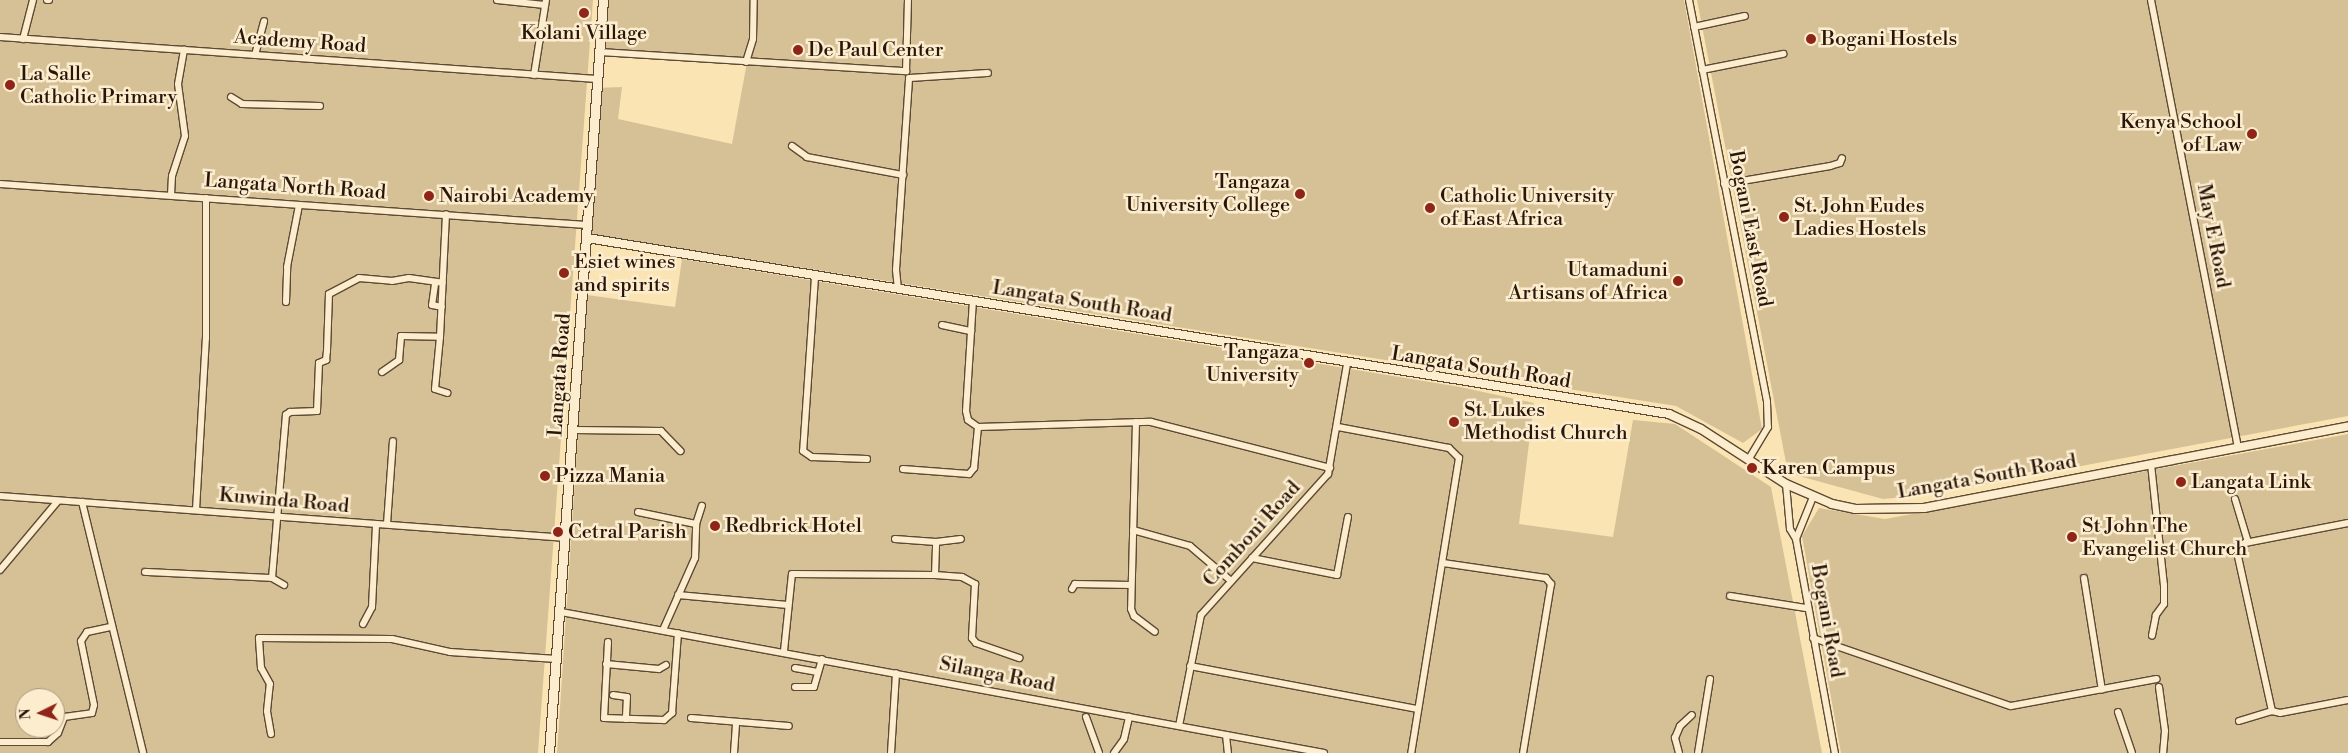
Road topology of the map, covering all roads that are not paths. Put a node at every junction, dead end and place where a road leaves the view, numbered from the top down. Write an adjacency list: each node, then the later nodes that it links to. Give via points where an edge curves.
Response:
1 (33, 0): 13 (street)
2 (497, 0): 8 (street)
3 (604, 0): 15 (main road, Langata Road)
4 (754, 0): 18 (street, via 753,39)
5 (908, 0): 18 (street, via 906,71)
6 (1689, 0): 11 (street, Bogani East Road)
7 (2151, 0): 55 (street, May E Road)
8 (545, 2): 21 (street)
9 (1744, 16): 11 (street)
10 (264, 21): 17 (street)
11 (1694, 27): 19 (street, Bogani East Road)
12 (0, 37): 13 (street, Academy Road)
13 (22, 39): 14 (street, Academy Road)
14 (184, 50): 17 (street, Academy Road); 30 (street, via 178,84 185,136 172,176)
15 (600, 52): 18 (street); 22 (main road, Langata Road)
16 (1783, 54): 19 (street)
17 (255, 55): 21 (street, Academy Road)
18 (746, 62)
19 (1702, 70): 29 (street, Bogani East Road)
20 (988, 73): 27 (street, via 909,78)
21 (534, 75): 22 (street, Academy Road)
22 (597, 80): 34 (main road, Langata Road)
23 (231, 97): 24 (street, via 242,104)
24 (320, 106)
25 (792, 146): 27 (street, via 807,157)
26 (1842, 158): 29 (street, via 1840,163 1830,166)
27 (902, 175): 39 (street, via 896,270)
28 (0, 184): 30 (street, Langata North Road)
29 (1724, 184): 58 (street, Bogani East Road, via 1768,412 1768,428)
30 (171, 195): 31 (street, Langata North Road)
31 (206, 198): 32 (street, Langata North Road); 69 (street, via 206,338)
32 (299, 205): 33 (street, Langata North Road); 41 (street, via 287,267)
33 (446, 214): 34 (street, Langata North Road); 37 (street)
34 (588, 225): 35 (main road, Langata Road)
35 (587, 238): 36 (street, Langata South Road); 53 (main road, Langata Road)
36 (815, 277): 39 (street, Langata South Road); 57 (street, via 803,451 812,457)
37 (443, 283): 42 (street); 71 (street, via 409,278 392,281 359,278 329,294 326,360 318,362 317,411 286,415)
38 (435, 284): 42 (street, via 432,305)
39 (898, 288): 40 (street, Langata South Road)
40 (973, 300): 44 (street); 46 (street, Langata South Road)
41 (286, 302)
42 (442, 307): 45 (street)
43 (942, 326): 44 (street)
44 (971, 331): 51 (street, via 966,411 968,420)
45 (440, 337): 47 (street, via 401,336 399,360); 48 (street, via 435,389)
46 (1347, 364): 52 (street, Comboni Road); 58 (street, Langata South Road, via 1668,414 1701,429)
47 (382, 372)
48 (447, 393)
49 (1136, 422): 51 (street); 60 (street, via 1151,422); 77 (street)
50 (2348, 426): 55 (street, Langata South Road)
51 (978, 427): 61 (street, via 974,468 969,474)
52 (1338, 428): 60 (street, Comboni Road); 85 (street, via 1457,452 1459,468)
53 (574, 430): 56 (street, via 661,431); 78 (main road, Langata Road)
54 (393, 441): 75 (street)
55 (2238, 448): 59 (street, Langata South Road)
56 (680, 451)
57 (867, 459)
58 (1748, 459): 62 (street, Langata South Road)
59 (2151, 464): 64 (street, Langata South Road, via 1908,510 1856,510); 105 (street, via 2164,585 2164,604 2156,615)
60 (1330, 468): 84 (street, Comboni Road, via 1323,481)
61 (904, 469)
62 (1786, 484): 64 (street, Langata South Road); 81 (street, via 1790,529)
63 (0, 496): 66 (street, Kuwinda Road)
64 (1813, 497): 81 (street, Bogani Road)
65 (2235, 499): 83 (street)
66 (58, 501): 67 (street, Kuwinda Road); 86 (street)
67 (82, 502): 69 (street, Kuwinda Road); 101 (street)
68 (702, 506): 76 (street)
69 (196, 510): 71 (street, Kuwinda Road)
70 (638, 512): 76 (street)
71 (278, 517): 74 (street, Kuwinda Road); 89 (street)
72 (1348, 517): 84 (street, via 1337,575)
73 (2348, 523): 83 (street)
74 (376, 524): 75 (street, Kuwinda Road); 100 (street, via 371,610)
75 (387, 524): 78 (street, Kuwinda Road)
76 (696, 524): 95 (street, via 695,558)
77 (1134, 530): 91 (street, via 1190,546); 93 (street)
78 (566, 538): 99 (main road, Langata Road)
79 (895, 539): 82 (street)
80 (961, 539): 82 (street)
81 (1796, 539): 98 (street, Bogani Road)
82 (936, 542): 88 (street)
83 (2248, 542): 126 (street, via 2239,546 2237,552)
84 (1252, 558): 91 (street, Comboni Road)
85 (1443, 563): 125 (street); 149 (street, via 1546,578 1551,584)
86 (0, 570)
87 (145, 572): 89 (street)
88 (935, 575): 97 (street, via 795,573 790,577); 109 (street, via 962,577 975,584 972,638 976,643)
89 (272, 578): 92 (street)
90 (2084, 578): 122 (street)
91 (1231, 581): 114 (street, Comboni Road, via 1200,616)
92 (284, 585)
93 (1131, 586): 94 (street, via 1075,584); 103 (street, via 1132,614)
94 (1072, 589)
95 (678, 595): 97 (street); 102 (street)
96 (1730, 596): 98 (street)
97 (788, 605): 108 (street)
98 (1806, 608): 106 (street, Bogani Road)
99 (561, 612): 102 (street, Silanga Road); 110 (main road, Langata Road)
100 (363, 624)
101 (111, 627): 139 (street, via 87,632 81,641 94,705 92,713 64,717 58,733 48,742); 140 (street)
102 (663, 630): 104 (street, Silanga Road)
103 (1156, 632)
104 (678, 633): 108 (street, Silanga Road); 132 (street, via 671,716 664,720)
105 (2152, 636)
106 (1812, 638): 122 (street, via 2006,705); 152 (street, Bogani Road)
107 (608, 642): 112 (street)
108 (784, 651): 111 (street, Silanga Road)
109 (1019, 658)
110 (557, 659): 137 (street, via 450,652 392,639 259,638 261,668 270,684 267,711); 141 (main road, Langata Road)
111 (822, 659): 116 (street); 117 (street, Silanga Road)
112 (606, 664): 113 (street, via 659,669); 132 (street, via 602,713 607,719)
113 (666, 665)
114 (1190, 666): 125 (street); 136 (street, Comboni Road)
115 (795, 668): 116 (street)
116 (818, 672): 121 (street, via 813,688)
117 (896, 673): 130 (street, Silanga Road); 143 (street)
118 (1710, 679): 151 (street)
119 (2157, 679): 122 (street)
120 (2159, 687): 154 (street, via 2165,731)
121 (795, 688)
122 (2102, 690)
123 (613, 695): 132 (street, via 626,697)
124 (2348, 700): 126 (street, via 2280,713)
125 (1418, 709): 148 (street)
126 (2272, 711): 133 (street)
127 (2118, 712): 153 (street)
128 (1692, 715): 150 (street, via 1680,726 1675,738)
129 (1086, 717): 144 (street)
130 (1129, 717): 136 (street, Silanga Road); 145 (street, via 1124,739)
131 (691, 718): 134 (street)
132 (626, 719)
133 (2238, 721)
134 (736, 723): 135 (street); 142 (street)
135 (789, 726)
136 (1179, 726): 138 (street, Silanga Road)
137 (271, 734)
138 (1226, 735): 146 (street); 147 (street, Silanga Road)
139 (0, 742)
140 (143, 753)
141 (549, 753)
142 (734, 753)
143 (891, 753)
144 (1099, 753)
145 (1114, 753)
146 (1228, 753)
147 (1324, 753)
148 (1412, 753)
149 (1523, 753)
150 (1679, 753)
151 (1698, 753)
152 (1835, 753)
153 (2132, 753)
154 (2163, 753)

